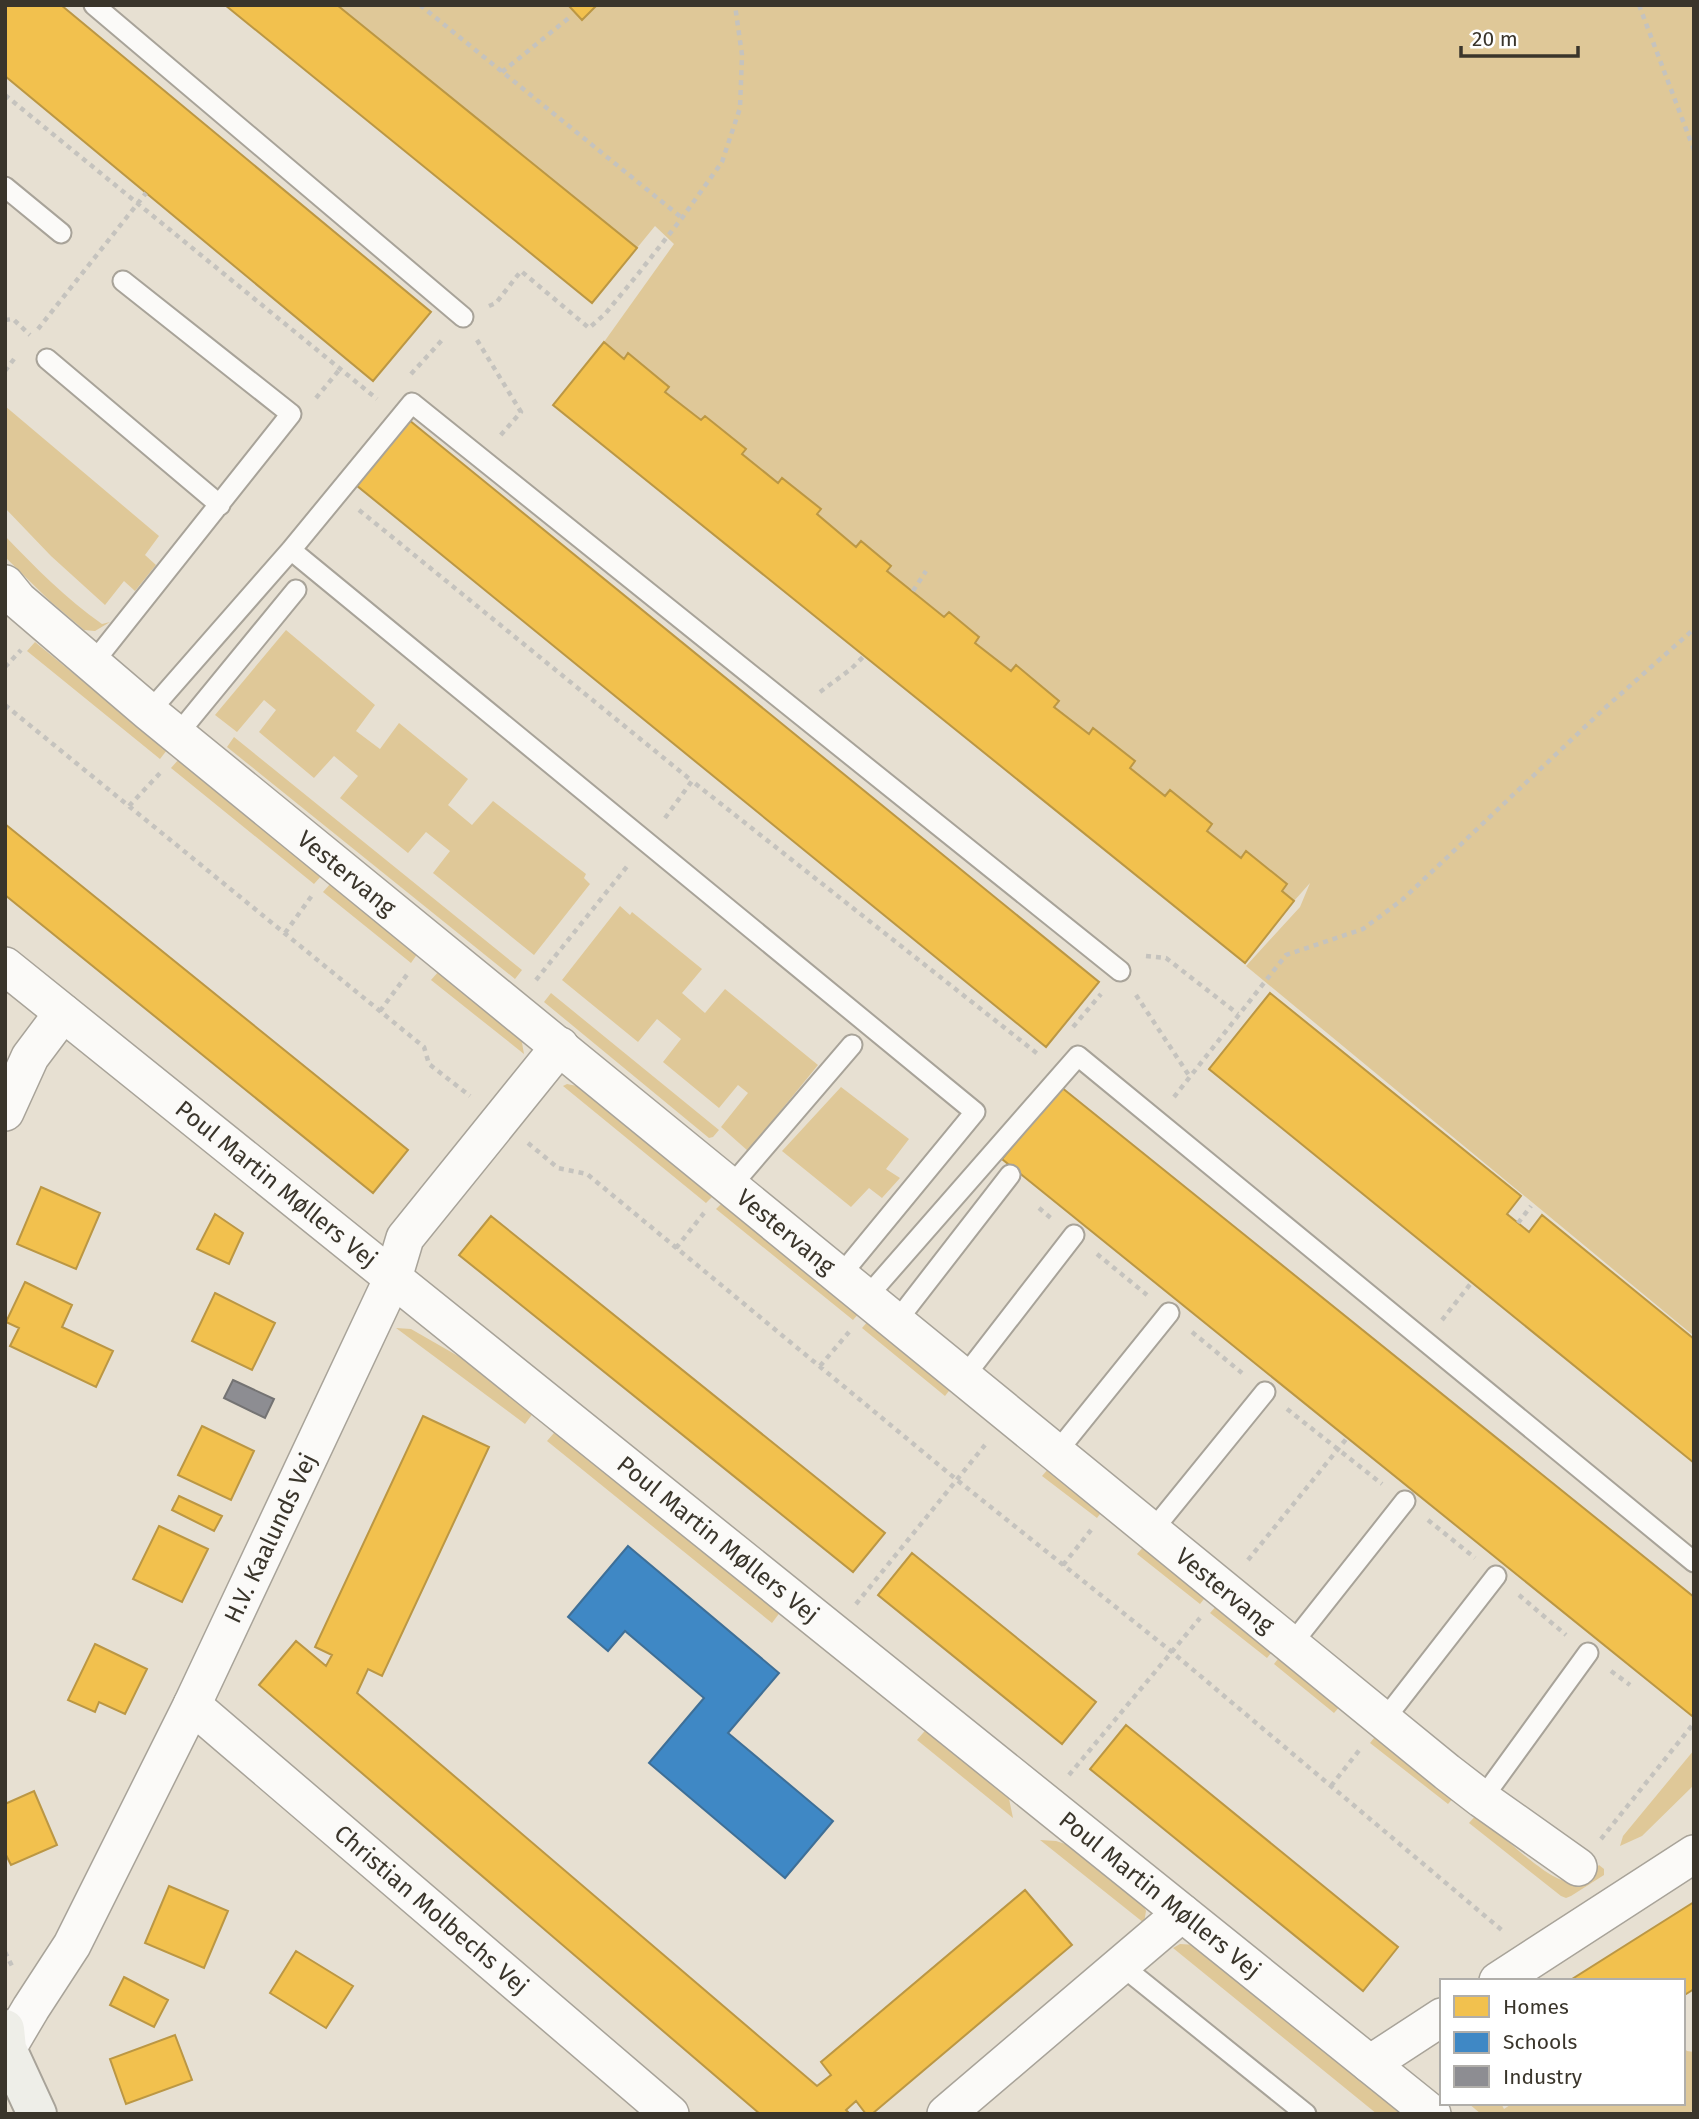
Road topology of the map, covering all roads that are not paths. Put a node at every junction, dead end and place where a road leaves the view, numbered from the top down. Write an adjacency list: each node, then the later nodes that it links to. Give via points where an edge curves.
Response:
1 (94, 5): 5 (lane)
2 (5, 187): 3 (lane)
3 (61, 233)
4 (123, 281): 7 (lane, via 292,414)
5 (463, 317)
6 (47, 359): 7 (lane)
7 (220, 505): 11 (lane)
8 (291, 550): 12 (lane); 15 (lane, via 412,403); 24 (lane, via 975,1112)
9 (5, 584): 11 (street, Vestervang)
10 (296, 590): 13 (lane)
11 (93, 663): 12 (street, Vestervang)
12 (149, 712): 13 (street, Vestervang)
13 (181, 738): 18 (street, Vestervang)
14 (5, 966): 16 (street, Poul Martin Møllers Vej)
15 (1120, 971)
16 (63, 1013): 19 (street, via 30,1057); 23 (street, Poul Martin Møllers Vej)
17 (852, 1045): 21 (lane)
18 (560, 1046): 21 (street, Vestervang); 23 (street, H.V. Kaalunds Vej, via 405,1238)
19 (5, 1112)
20 (1010, 1175): 26 (lane)
21 (731, 1186): 24 (street, Vestervang)
22 (1074, 1235): 27 (lane)
23 (393, 1278): 36 (street, H.V. Kaalunds Vej); 41 (street, Poul Martin Møllers Vej)
24 (853, 1287): 26 (street, Vestervang); 32 (lane, via 1078,1056)
25 (1169, 1313): 29 (lane)
26 (896, 1322): 27 (street, Vestervang)
27 (964, 1377): 29 (street, Vestervang)
28 (1265, 1392): 31 (lane)
29 (1056, 1453): 31 (street, Vestervang)
30 (1405, 1501): 34 (lane)
31 (1152, 1531): 34 (street, Vestervang)
32 (1694, 1562)
33 (1496, 1576): 37 (lane)
34 (1291, 1645): 37 (street, Vestervang)
35 (1588, 1653): 38 (lane)
36 (192, 1705): 45 (street, H.V. Kaalunds Vej, via 72,1945); 49 (street, Christian Molbechs Vej)
37 (1384, 1720): 38 (street, Vestervang)
38 (1482, 1800): 40 (street, Vestervang)
39 (1694, 1854): 43 (street)
40 (1578, 1867)
41 (1182, 1913): 42 (street); 46 (street, Poul Martin Møllers Vej)
42 (1121, 1965): 50 (street); 51 (lane)
43 (1501, 1979)
44 (1440, 2018): 46 (street)
45 (6, 2044): 48 (street)
46 (1370, 2064): 47 (street, Poul Martin Møllers Vej)
47 (1424, 2111)
48 (37, 2114)
49 (670, 2114)
50 (946, 2114)
51 (1306, 2114)

